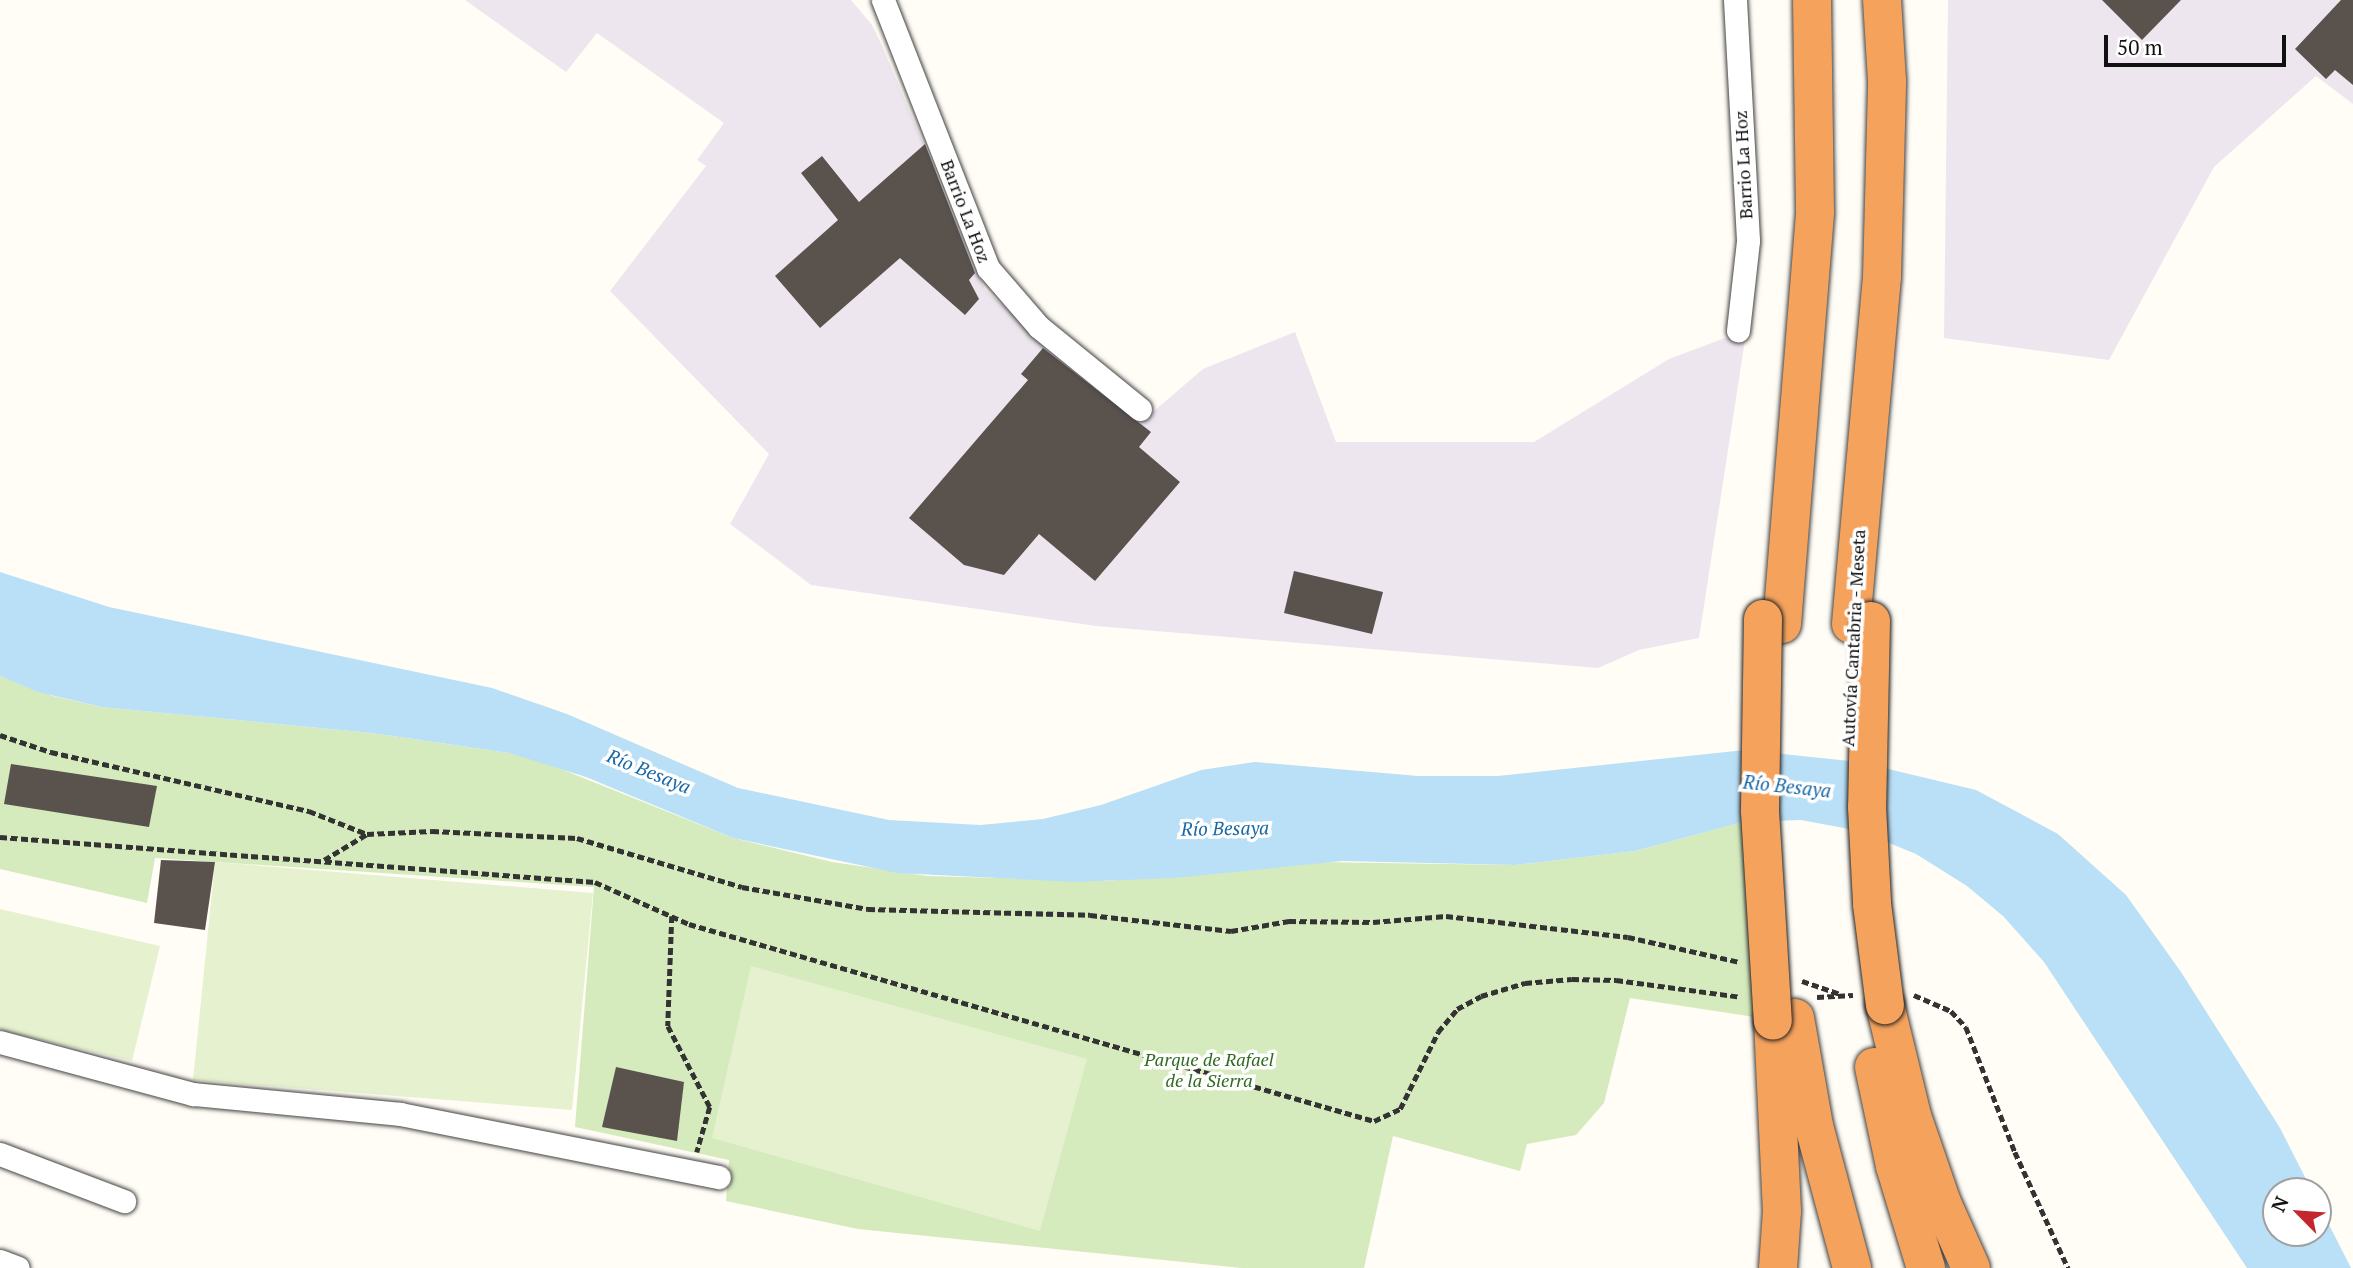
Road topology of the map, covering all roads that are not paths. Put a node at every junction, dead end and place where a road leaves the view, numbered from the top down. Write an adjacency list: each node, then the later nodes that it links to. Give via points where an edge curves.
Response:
1 (883, 0): 6 (street, Barrio La Hoz, via 988,268 1039,327)
2 (1735, 0): 5 (street, Barrio La Hoz, via 1748,241)
3 (1812, 0): 8 (highway, via 1815,212 1773,622)
4 (1882, 0): 7 (highway, Autovía Cantabria - Meseta, via 1887,81 1885,215 1847,803)
5 (1738, 330)
6 (1140, 409)
7 (1872, 999): 17 (highway, Autovía Cantabria - Meseta, via 1895,1166); 18 (highway)
8 (1781, 1009): 15 (highway); 16 (highway)
9 (0, 1042): 11 (street, via 193,1094 400,1114)
10 (0, 1153): 12 (street)
11 (719, 1177)
12 (124, 1201)
13 (0, 1261): 14 (street)
14 (18, 1268)
15 (1778, 1268)
16 (1852, 1268)
17 (1926, 1268)
18 (1971, 1268)

